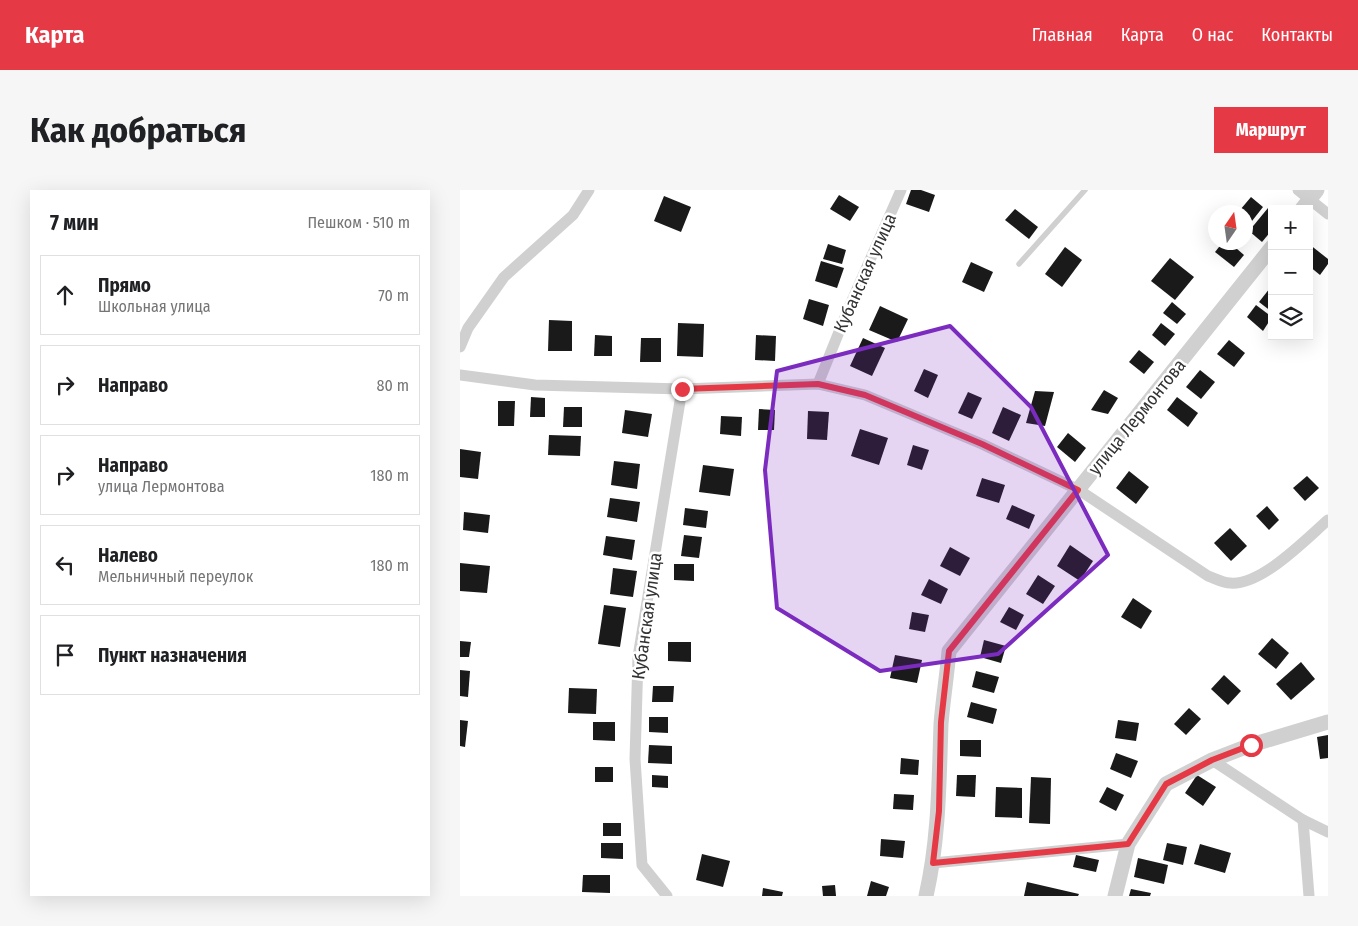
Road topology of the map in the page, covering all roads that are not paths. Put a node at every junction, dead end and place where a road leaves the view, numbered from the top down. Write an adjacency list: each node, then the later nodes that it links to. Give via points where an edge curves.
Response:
1 (589, 190): 8 (street, via 572,215 504,277 468,328)
2 (901, 190): 10 (street, Кубанская улица)
3 (1085, 190): 7 (lane)
4 (1307, 197): 5 (street)
5 (1328, 214)
6 (1270, 250): 12 (street, улица Лермонтова)
7 (1019, 264)
8 (460, 347)
9 (460, 375): 11 (street, via 535,385)
10 (818, 384): 11 (street); 12 (street, via 865,395 982,444)
11 (682, 389): 20 (street, Кубанская улица, via 638,656 635,759 642,865)
12 (1078, 490): 13 (street, via 1208,576 1230,583 1251,580 1277,563); 19 (street, улица Лермонтова, via 949,651 941,722 939,811)
13 (1328, 520)
14 (1328, 722): 15 (street)
15 (1212, 760): 16 (street); 18 (street, via 1166,784)
16 (1303, 820): 17 (street); 23 (street)
17 (1328, 832)
18 (1128, 844): 19 (street); 22 (street)
19 (933, 863): 21 (street, улица Лермонтова)
20 (667, 896)
21 (926, 896)
22 (1114, 896)
23 (1309, 896)

